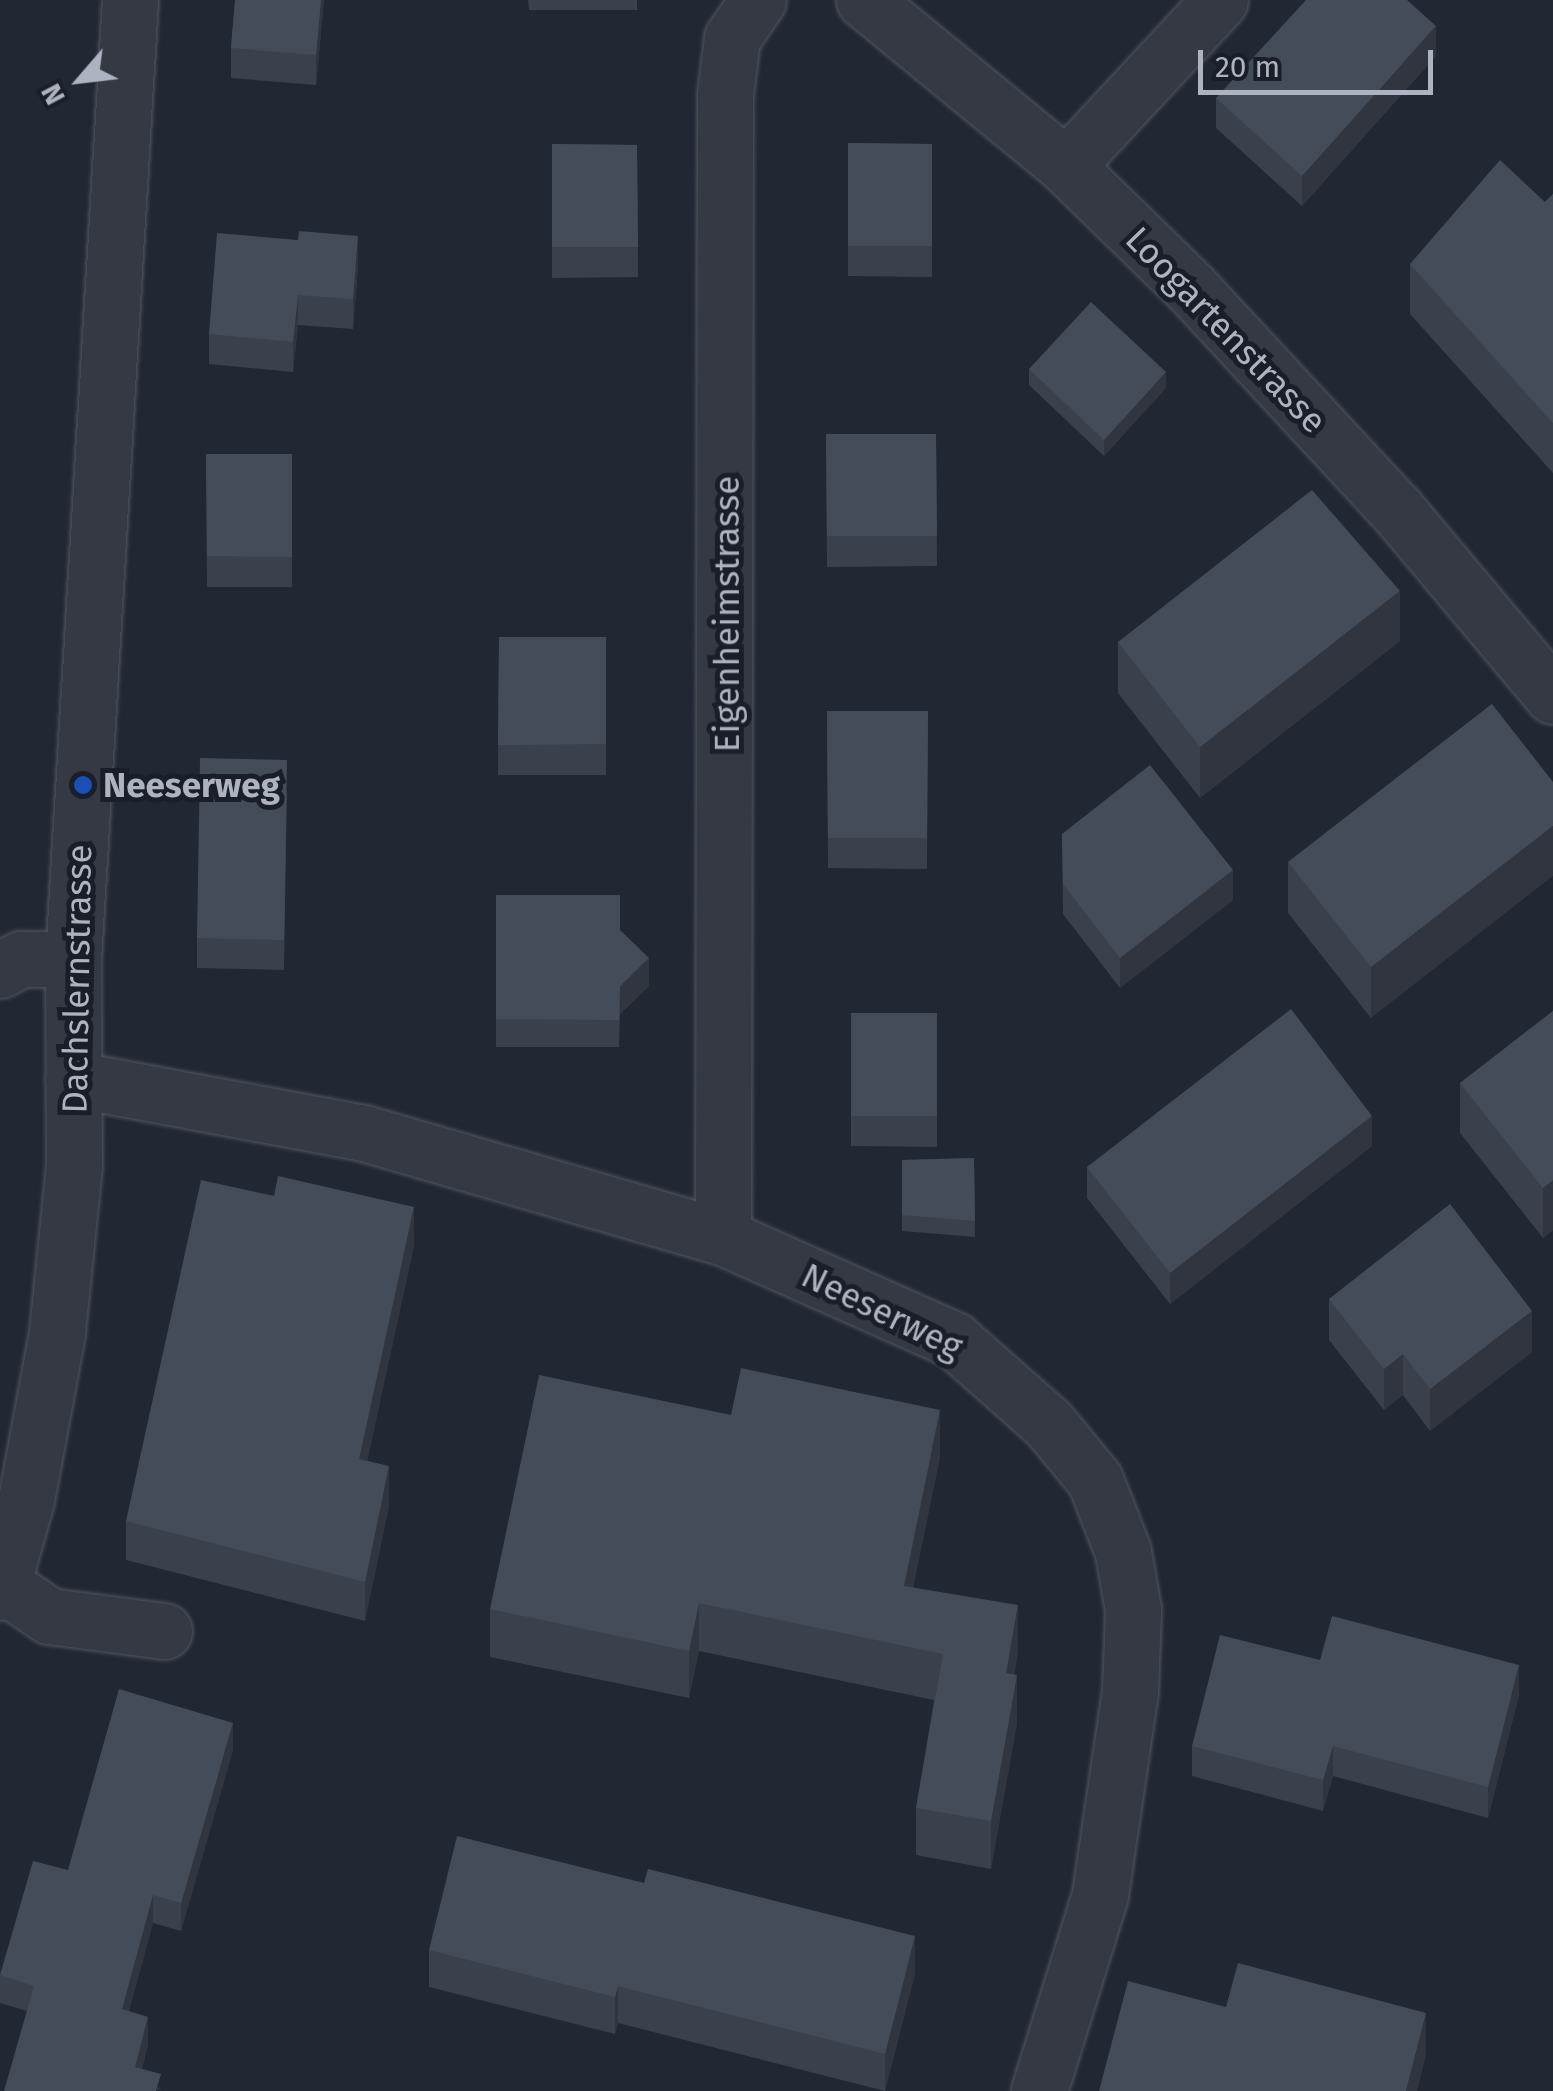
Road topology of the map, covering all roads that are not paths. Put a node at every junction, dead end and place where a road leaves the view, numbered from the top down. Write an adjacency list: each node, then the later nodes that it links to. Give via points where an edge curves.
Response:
1 (130, 0): 7 (street, Dachslernstrasse)
2 (758, 0): 10 (street, Eigenheimstrasse, via 732,38 725,95)
3 (864, 0): 5 (street, Loogartenstrasse)
4 (1220, 0): 5 (street)
5 (1066, 166): 6 (street, Loogartenstrasse, via 1192,288 1396,508)
6 (1553, 696)
7 (74, 960): 8 (street, via 22,959); 9 (street, Dachslernstrasse)
8 (0, 970)
9 (74, 1079): 10 (street, Neeserweg, via 364,1133); 11 (street, Dachslernstrasse, via 74,1164 57,1332 26,1500)
10 (723, 1237): 13 (street, Neeserweg, via 954,1340 1049,1424 1095,1480 1123,1552 1133,1610 1130,1691 1103,1876)
11 (1, 1588): 12 (street, via 49,1616)
12 (164, 1631)
13 (1040, 2091)

